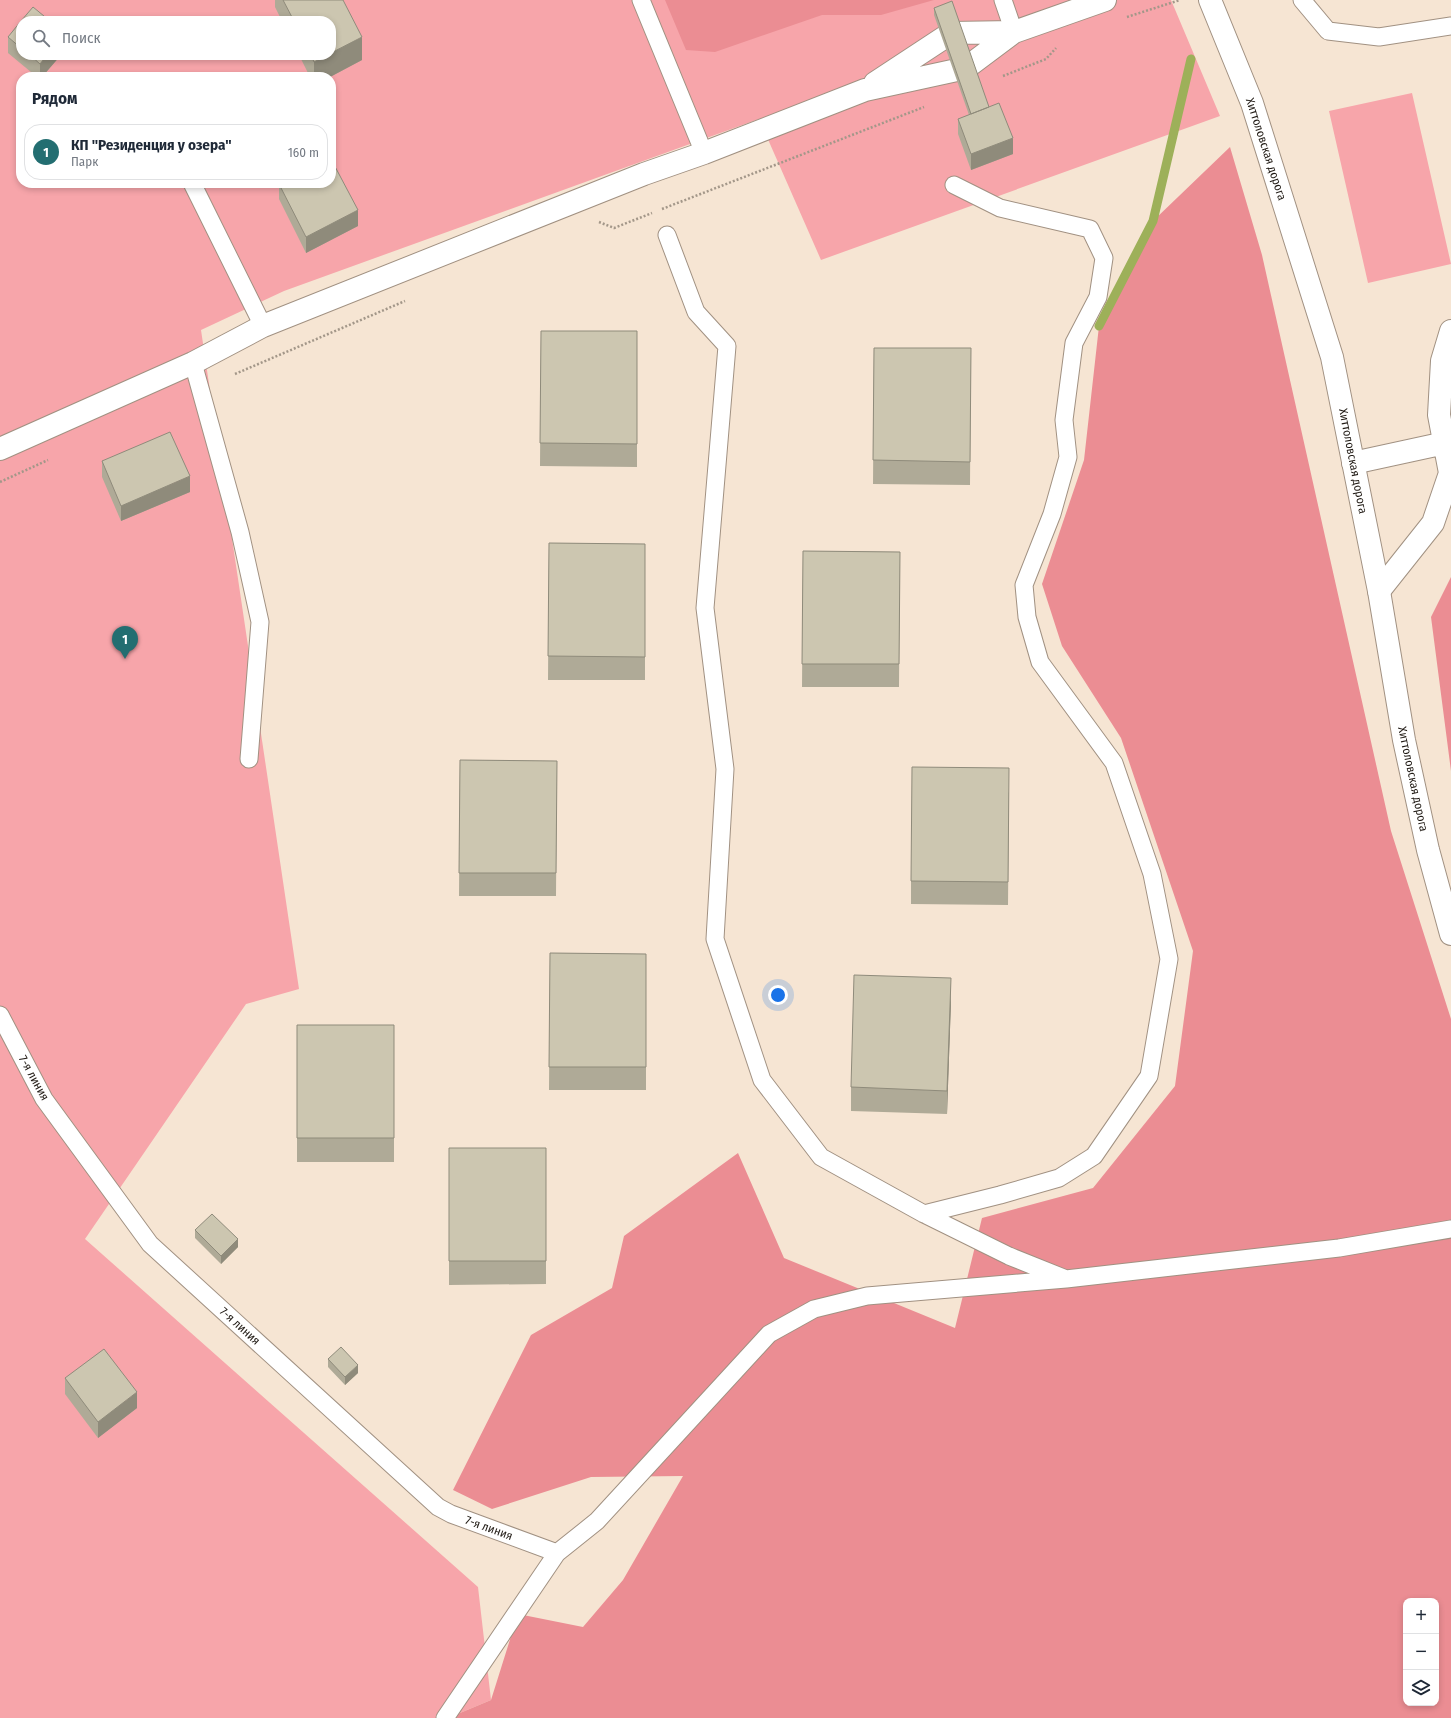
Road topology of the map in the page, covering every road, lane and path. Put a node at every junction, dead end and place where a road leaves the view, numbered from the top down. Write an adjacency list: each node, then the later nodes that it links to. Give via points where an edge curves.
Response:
1 (641, 0): 14 (lane)
2 (1003, 0): 9 (lane)
3 (1105, 0): 9 (street)
4 (1180, 0): 7 (path)
5 (1210, 0): 27 (street, Хиттоловская дорога, via 1252,103 1330,350)
6 (1302, 0): 8 (lane, via 1328,31 1379,37)
7 (1119, 20)
8 (1451, 26)
9 (1014, 32): 12 (street, via 966,68); 12 (street, via 951,33)
10 (1061, 42): 11 (path, via 1046,59)
11 (1000, 78)
12 (865, 90): 14 (street)
13 (927, 106): 17 (path, via 614,228)
14 (704, 153): 20 (street, via 644,174)
15 (954, 185): 33 (lane, via 1000,208 1090,229 1104,258 1098,297 1074,343 1064,420 1068,457 1052,514 1024,585 1027,617 1040,662 1114,763 1152,874 1169,959 1149,1076 1094,1156 1059,1178)
16 (194, 188): 20 (lane)
17 (595, 220)
18 (667, 235): 33 (lane, via 696,312 727,346 705,608 725,769 715,939 762,1080 821,1157)
19 (407, 301): 23 (path)
20 (263, 326): 22 (street)
21 (1451, 331): 24 (street, via 1442,361 1438,415)
22 (193, 363): 23 (lane); 25 (street)
23 (200, 389): 30 (lane, via 240,532 260,622)
24 (1445, 443): 27 (street); 29 (street, via 1450,473 1433,523)
25 (0, 449)
26 (53, 458): 28 (path)
27 (1353, 463): 29 (street, Хиттоловская дорога)
28 (0, 482)
29 (1379, 591): 31 (street, Хиттоловская дорога, via 1404,740 1428,850)
30 (249, 759)
31 (1451, 934)
32 (0, 1015): 36 (lane, 7-я линия, via 44,1099 150,1244 438,1507)
33 (924, 1214): 35 (lane, via 1009,1256)
34 (1451, 1229): 35 (lane, via 1339,1248)
35 (1066, 1279): 36 (lane, via 867,1296 814,1309 769,1334 597,1521)
36 (557, 1553): 37 (lane)
37 (444, 1718)

